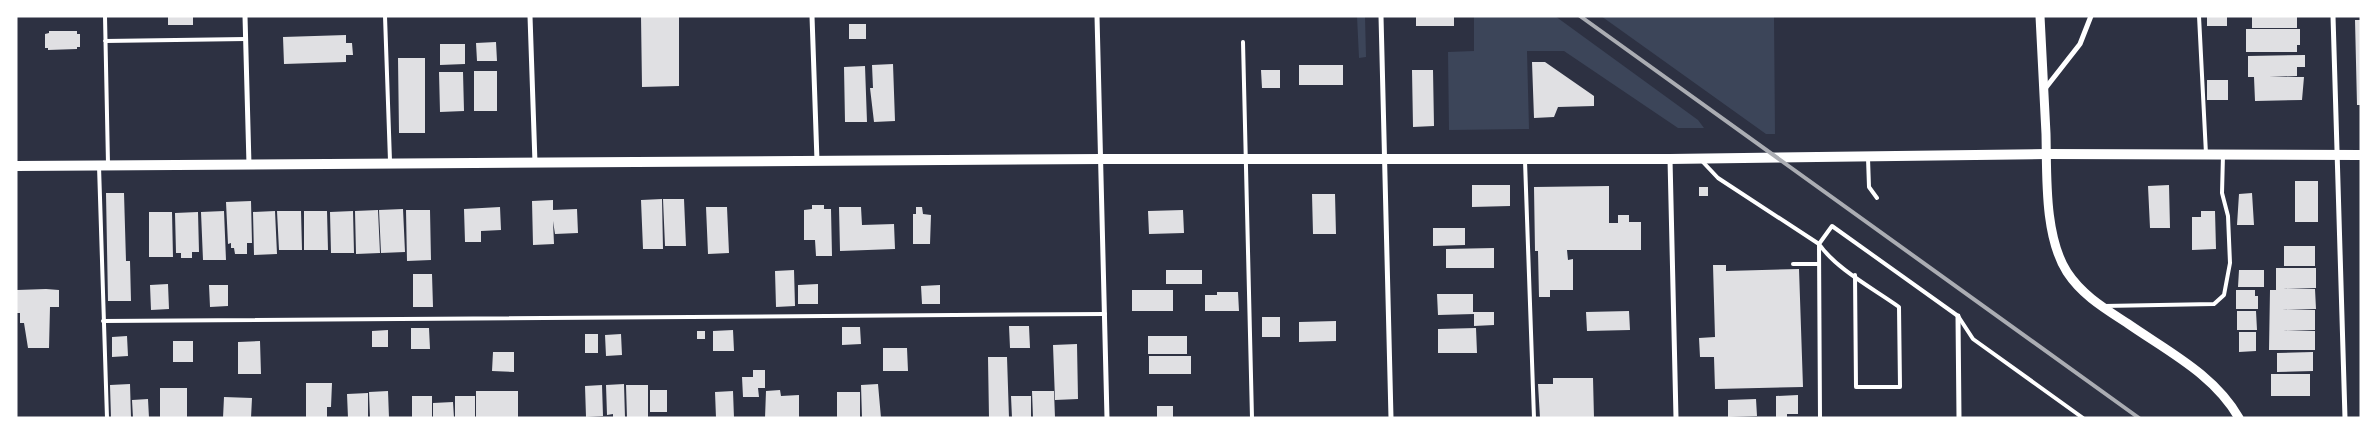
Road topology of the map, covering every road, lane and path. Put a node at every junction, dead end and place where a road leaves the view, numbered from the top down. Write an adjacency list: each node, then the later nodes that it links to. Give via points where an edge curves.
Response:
1 (105, 16): 13 (lane)
2 (245, 16): 12 (street)
3 (385, 16): 30 (lane)
4 (530, 16): 29 (street)
5 (812, 16): 28 (street)
6 (1097, 16): 25 (street)
7 (1381, 16): 22 (street)
8 (2040, 16): 15 (street)
9 (2091, 16): 15 (street, via 2080,44)
10 (2198, 16): 17 (lane)
11 (2333, 16): 19 (street)
12 (246, 39): 13 (lane); 32 (street)
13 (105, 42): 31 (lane)
14 (1243, 42): 27 (lane)
15 (2044, 90): 16 (street)
16 (2046, 154): 17 (main road); 21 (main road); 39 (street, via 2056,247 2073,280)
17 (2206, 155): 18 (main road)
18 (2223, 155): 19 (main road); 39 (lane, via 2222,193 2228,216 2230,263 2224,295 2214,304)
19 (2336, 155): 20 (main road); 53 (street)
20 (2361, 155)
21 (1868, 156): 24 (main road); 34 (lane, via 1869,187)
22 (1385, 158): 23 (main road); 27 (main road); 46 (street)
23 (1525, 158): 26 (main road); 47 (lane)
24 (1700, 158): 26 (main road); 35 (lane, via 1718,178)
25 (1102, 159): 27 (main road); 28 (main road); 40 (street)
26 (1670, 159): 48 (street)
27 (1244, 160): 45 (lane)
28 (817, 161): 29 (main road)
29 (535, 163): 30 (main road)
30 (390, 164): 32 (main road)
31 (104, 165): 32 (main road); 33 (main road); 42 (lane)
32 (249, 165)
33 (16, 166)
34 (1877, 198)
35 (1819, 244): 37 (lane); 38 (lane, via 1826,255); 41 (lane, via 1832,226)
36 (1793, 264): 37 (lane)
37 (1819, 264): 49 (lane)
38 (1855, 275): 38 (lane, via 1856,387 1900,387 1899,307)
39 (2100, 306): 52 (street, via 2214,384)
40 (1105, 314): 42 (lane); 44 (street)
41 (1958, 316): 50 (street); 51 (lane, via 1973,339)
42 (103, 321): 43 (lane)
43 (107, 418)
44 (1107, 418)
45 (1252, 418)
46 (1392, 418)
47 (1534, 418)
48 (1676, 418)
49 (1820, 418)
50 (1959, 418)
51 (2082, 418)
52 (2239, 418)
53 (2345, 418)

